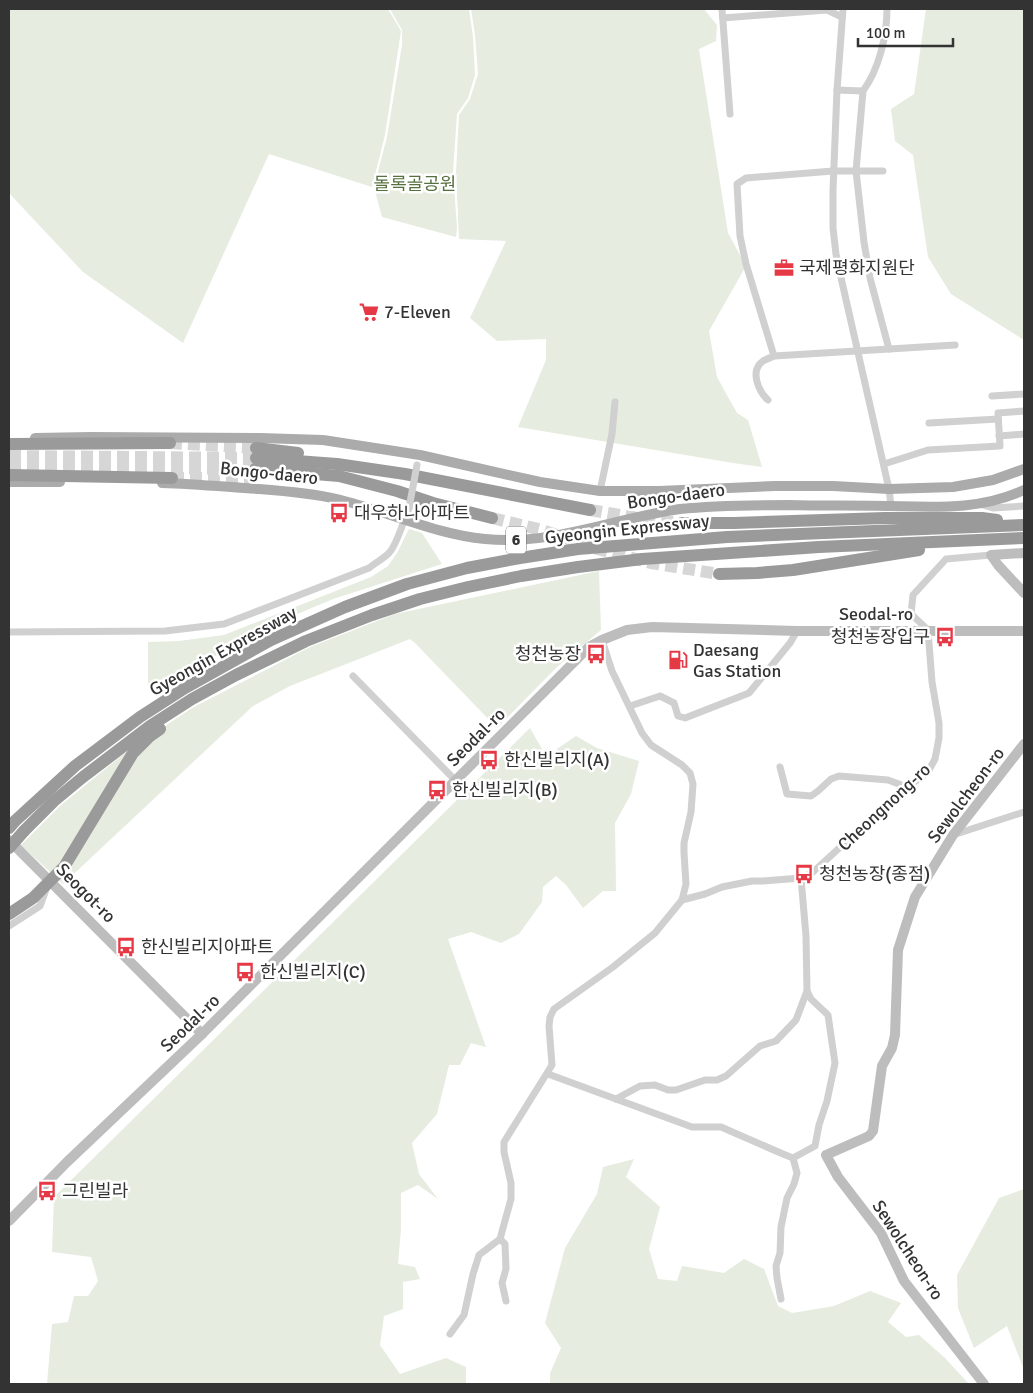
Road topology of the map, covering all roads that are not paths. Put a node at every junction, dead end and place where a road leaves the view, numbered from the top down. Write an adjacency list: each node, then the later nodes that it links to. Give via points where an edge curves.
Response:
1 (722, 9): 6 (street)
2 (827, 9): 5 (street); 6 (street)
3 (843, 9): 5 (street)
4 (887, 9): 8 (street, via 878,59 870,82)
5 (842, 17): 7 (street)
6 (723, 18): 9 (street)
7 (837, 90): 8 (street); 10 (street)
8 (863, 91): 11 (street)
9 (730, 114)
10 (833, 171): 11 (street); 15 (street, via 836,254); 16 (street, via 746,178 738,184 740,236)
11 (856, 171): 12 (street); 14 (street, via 870,278)
12 (883, 171)
13 (955, 345): 14 (street)
14 (889, 349): 15 (street)
15 (857, 351): 16 (street); 30 (street)
16 (774, 356): 19 (street, via 762,362 757,371 758,387)
17 (1024, 394): 18 (street)
18 (992, 396)
19 (768, 400)
20 (615, 402): 37 (street)
21 (1024, 411): 22 (street, via 998,412)
22 (998, 419): 23 (street); 25 (street)
23 (929, 423)
24 (1024, 434): 25 (street)
25 (999, 436): 30 (street, via 1000,446 928,450)
26 (9, 438): 29 (main road, Bongo-daero, via 322,440)
27 (170, 443): 28 (highway)
28 (9, 444)
29 (418, 460): 37 (main road, Bongo-daero); 43 (street, bridge)
30 (884, 464): 35 (street)
31 (1024, 469): 35 (main road, Bongo-daero, via 993,480 953,487)
32 (9, 475): 33 (highway)
33 (172, 478)
34 (9, 482): 43 (main road, Bongo-daero / 6, via 165,483 304,493 338,499)
35 (889, 489): 37 (main road, Bongo-daero, via 775,486); 39 (street)
36 (1024, 490): 38 (main road, Bongo-daero / 6)
37 (600, 491)
38 (980, 504): 39 (main road, Bongo-daero / 6); 40 (street, via 993,508)
39 (891, 506): 43 (main road, Bongo-daero / 6, via 729,505 682,509 652,513 569,534 508,540 484,539)
40 (1024, 506)
41 (590, 510): 42 (highway, Bongo-daero, via 337,464 256,463 339,476)
42 (492, 518)
43 (403, 519): 54 (street, via 389,553 369,568 224,624 165,631)
44 (682, 523): 45 (highway, via 982,518)
45 (1024, 525): 61 (highway, Gyeongin Expressway, via 727,537 578,550 468,568 407,584 270,640 140,717)
46 (1024, 538): 49 (highway, via 982,547 913,550 800,569); 57 (highway, Gyeongin Expressway, via 819,547 642,560 521,576 420,598 372,615 306,641)
47 (1024, 553): 48 (street)
48 (991, 555): 50 (street); 51 (street, via 946,559 913,594 911,614)
49 (719, 574)
50 (1024, 593)
51 (928, 630): 52 (street, Seodal-ro); 53 (street, Seodal-ro); 63 (street, Cheongnong-ro, via 939,723 938,749 929,770)
52 (797, 631): 55 (street, Seodal-ro, via 652,627 628,630); 58 (street, via 749,693 685,718 678,716 674,703 660,696)
53 (1024, 631)
54 (9, 632)
55 (602, 640): 58 (street, via 612,671); 62 (street, Seodal-ro, via 589,647)
56 (354, 676): 62 (street)
57 (192, 699): 61 (highway, Gyeongin Expressway); 70 (highway, via 133,753 64,867)
58 (630, 706): 71 (street, via 651,745 690,773 691,812 684,843 686,884)
59 (1024, 744): 66 (street, Sewolcheon-ro)
60 (780, 767): 63 (street, via 787,794 811,796 839,776 888,780)
61 (79, 772): 65 (highway); 68 (highway, bridge)
62 (456, 781): 75 (street, Seodal-ro)
63 (907, 788): 69 (street, Cheongnong-ro, via 812,873)
64 (1024, 812): 66 (street)
65 (12, 824)
66 (954, 835): 79 (street, Sewolcheon-ro, via 915,897 898,950 895,1035 882,1066 873,1131 869,1136)
67 (9, 840): 70 (street, Seogot-ro)
68 (9, 848)
69 (801, 878): 71 (street, via 752,881); 74 (street)
70 (50, 881): 72 (highway, via 33,898); 73 (street, via 40,906); 75 (street, Seogot-ro)
71 (682, 900): 76 (street, via 655,933 554,1009 549,1026 552,1065)
72 (9, 914)
73 (9, 926)
74 (807, 991): 77 (street, via 796,1020 776,1041 760,1046 726,1076 676,1090 655,1085 640,1086); 78 (street, via 828,1015 835,1064)
75 (202, 1034): 81 (street, Seodal-ro)
76 (548, 1074): 77 (street); 82 (street, via 504,1142 511,1199)
77 (616, 1099): 80 (street, via 692,1127 721,1127)
78 (815, 1146): 79 (street, Sewolcheon-ro); 80 (street)
79 (826, 1155): 86 (street, Sewolcheon-ro, via 838,1177 881,1233 904,1281)
80 (793, 1158): 83 (street, via 798,1173 787,1198 776,1266)
81 (9, 1221)
82 (500, 1239): 84 (street, via 505,1244 506,1269 502,1283); 85 (street, via 479,1255 464,1316)
83 (781, 1299)
84 (506, 1301)
85 (450, 1334)
86 (984, 1384)

